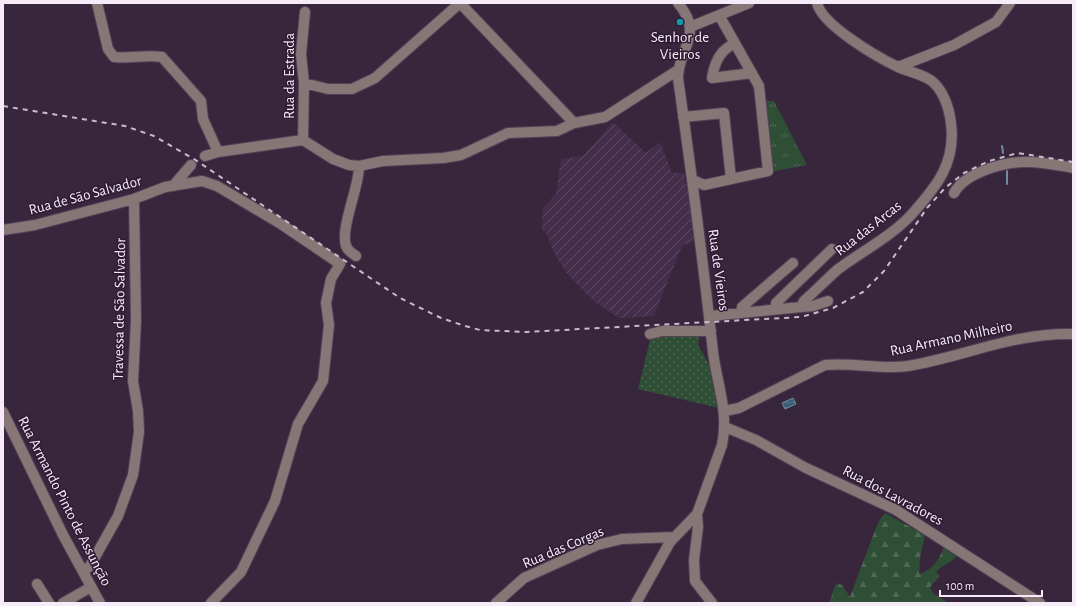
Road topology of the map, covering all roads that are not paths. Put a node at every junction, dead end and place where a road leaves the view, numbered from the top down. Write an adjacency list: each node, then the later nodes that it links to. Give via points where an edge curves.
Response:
1 (97, 3): 18 (street, via 108,49 114,57 162,57 201,101 203,119)
2 (460, 3): 14 (street, via 374,78 352,89 328,89); 16 (street)
3 (678, 3): 9 (street, Rua de Vieiros, via 683,8)
4 (749, 3): 8 (street)
5 (816, 3): 11 (street, Rua das Arcas, via 829,23)
6 (1010, 3): 11 (street, via 996,22 954,45)
7 (305, 12): 14 (street, Rua da Estrada, via 301,54)
8 (719, 16): 9 (street); 13 (street)
9 (690, 27): 12 (street, Rua de Vieiros, via 686,50)
10 (730, 46): 13 (street, via 718,57 712,78)
11 (898, 68): 33 (street, Rua das Arcas, via 933,81 944,96 952,132 947,166 911,215 890,234 837,271 804,301)
12 (678, 70): 15 (street, Rua de Vieiros); 16 (street, via 605,117)
13 (752, 73): 23 (street, via 759,86 768,171)
14 (304, 83): 17 (street, Rua da Estrada)
15 (683, 117): 23 (street, via 724,113); 24 (street, Rua de Vieiros)
16 (574, 123): 21 (street, via 557,130 508,133 461,155 383,161)
17 (303, 140): 18 (street); 21 (street, via 333,159 349,166)
18 (218, 152): 19 (street)
19 (205, 156)
20 (191, 165): 25 (street)
21 (359, 166): 30 (street, via 360,177 347,219 345,240 347,248)
22 (1073, 168): 26 (street, via 1022,162 1000,166 969,178 958,185)
23 (731, 179): 24 (street, via 704,185)
24 (693, 180): 36 (street, Rua de Vieiros, via 700,254)
25 (173, 186): 27 (street, Rua de São Salvador); 51 (street, Rua de São Salvador, via 202,181 217,186 281,224 340,264 331,279 326,303 330,325 324,381 298,424 275,501 241,572)
26 (954, 193)
27 (134, 199): 28 (street, Rua de São Salvador, via 35,225); 45 (street, Travessa de São Salvador, via 136,320 132,381 139,432 133,475 118,516 90,566)
28 (3, 230)
29 (832, 249): 34 (street, via 776,303)
30 (356, 256)
31 (792, 263): 35 (street, via 742,307)
32 (828, 301): 33 (street)
33 (802, 307): 34 (street)
34 (776, 309): 35 (street)
35 (741, 313): 36 (street)
36 (710, 316): 37 (street, Rua de Vieiros)
37 (711, 331): 38 (street, via 662,331); 40 (street, Rua de Vieiros)
38 (650, 334)
39 (1073, 334): 40 (street, Rua Armano Milheiro, via 1049,334 1018,339 889,368 825,365 739,408)
40 (724, 411): 42 (street, Rua de Vieiros)
41 (3, 412): 45 (street, Rua Armando Pinto de Assunção)
42 (724, 427): 43 (street, Rua de Vieiros, via 722,445); 55 (street, Rua dos Lavradores, via 756,440 806,468 896,510)
43 (697, 514): 44 (street); 54 (street, via 694,577)
44 (674, 537): 52 (street, Rua das Corgas, via 622,539 597,545 524,578); 53 (street)
45 (83, 572): 47 (street, Rua Armando Pinto de Assunção)
46 (37, 584): 48 (street)
47 (91, 587): 49 (street); 50 (street, Rua Armando Pinto de Assunção)
48 (49, 603)
49 (62, 603)
50 (100, 603)
51 (211, 603)
52 (496, 603)
53 (636, 603)
54 (712, 603)
55 (1040, 603)

